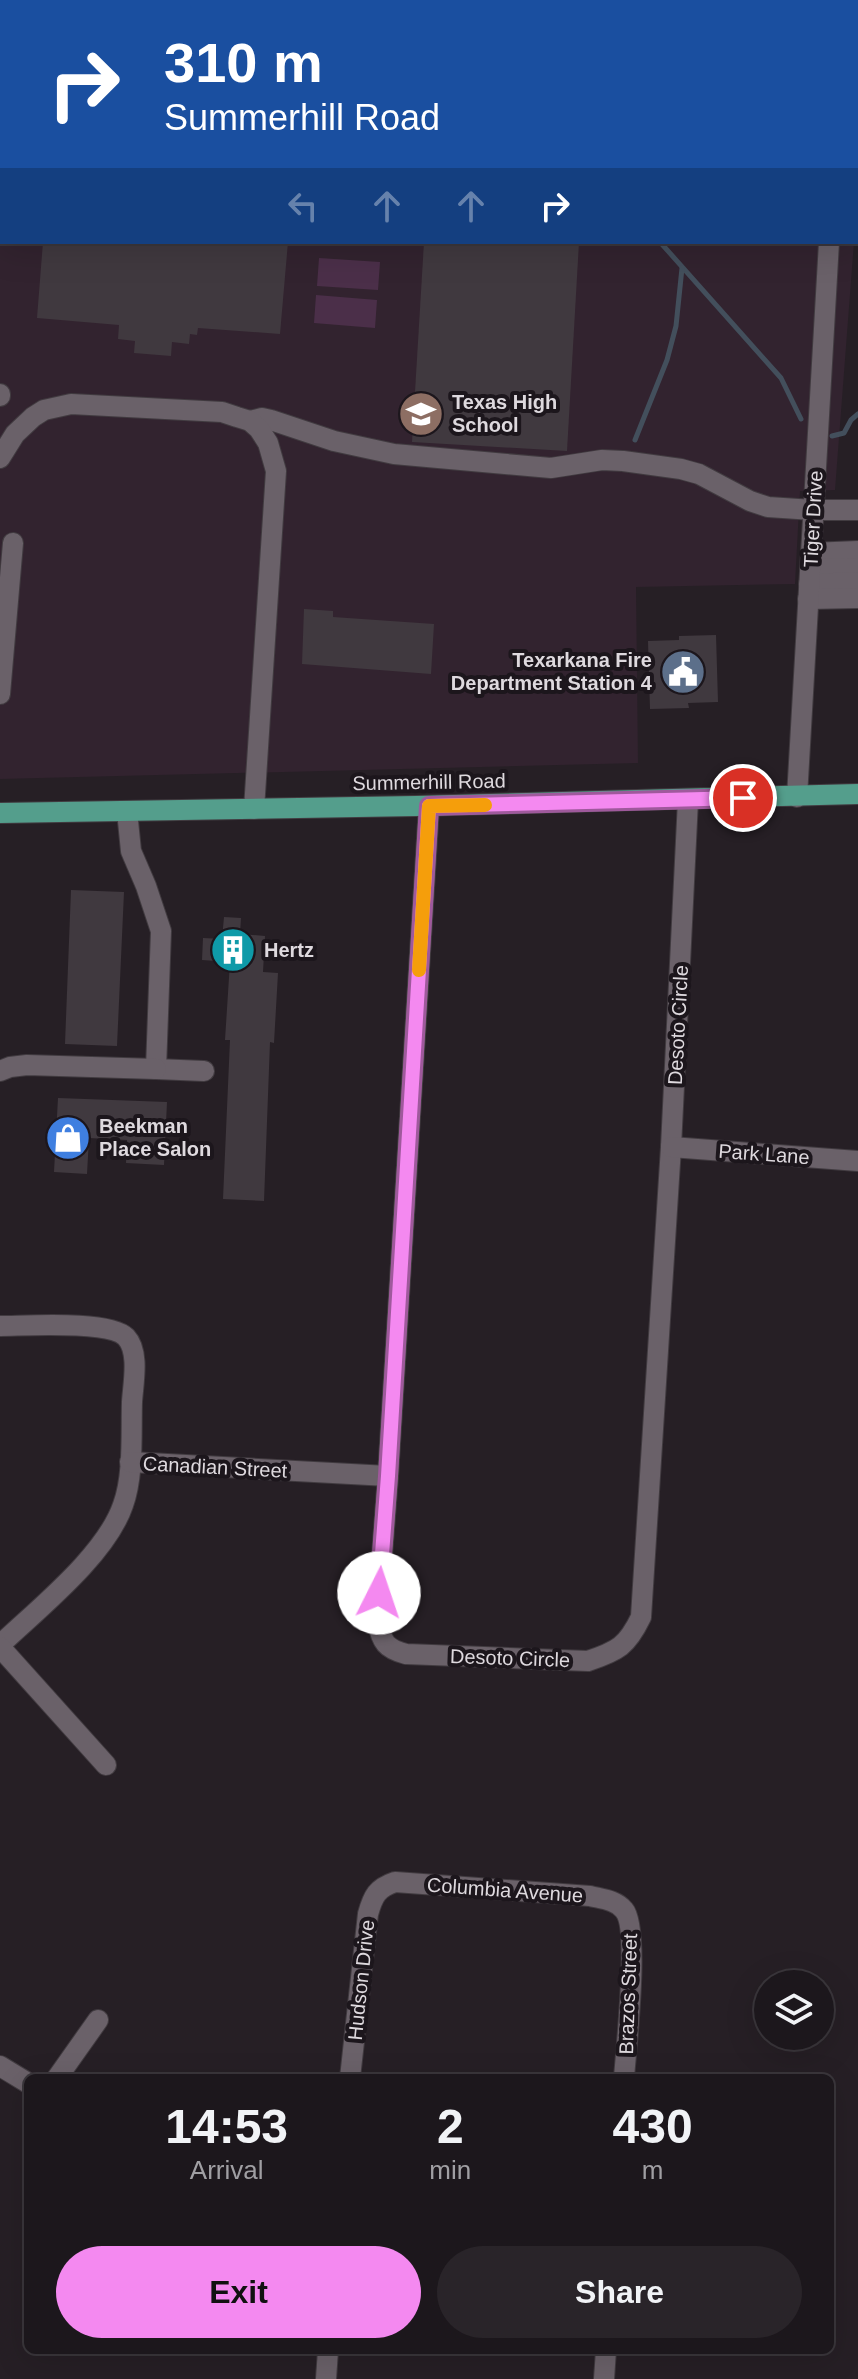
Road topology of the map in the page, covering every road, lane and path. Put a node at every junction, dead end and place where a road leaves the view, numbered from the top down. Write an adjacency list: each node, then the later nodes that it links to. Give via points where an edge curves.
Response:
1 (829, 244): 4 (street, Tiger Drive)
2 (250, 421): 3 (street, via 222,412 71,404 33,417); 4 (street, via 271,420 394,454 551,468 602,460 681,469 768,507); 17 (street, via 268,443 276,471)
3 (0, 458)
4 (813, 510): 5 (street); 9 (street, Tiger Drive)
5 (858, 510)
6 (13, 543): 12 (street)
7 (858, 551): 9 (street)
8 (858, 568): 9 (street)
9 (809, 576): 10 (street); 11 (street); 14 (street, Tiger Drive)
10 (858, 582)
11 (858, 598)
12 (0, 694)
13 (858, 794): 14 (main road, Summerhill Road)
14 (797, 797): 15 (main road, Summerhill Road)
15 (688, 800): 16 (main road, Summerhill Road); 23 (street, Desoto Circle)
16 (429, 806): 17 (main road, Summerhill Road); 27 (street, Desoto Circle)
17 (254, 809): 18 (main road, Summerhill Road)
18 (127, 811): 19 (main road, Summerhill Road); 20 (street, via 131,851 161,931)
19 (0, 813)
20 (156, 1069): 21 (street, via 27,1065); 22 (street)
21 (0, 1071)
22 (204, 1071)
23 (671, 1147): 24 (street, Park Lane); 27 (street, Desoto Circle, via 641,1617 632,1636 613,1652 588,1661 393,1650 382,1641 377,1622)
24 (858, 1161)
25 (0, 1326): 26 (street, via 90,1326 125,1336 134,1368)
26 (130, 1462): 27 (street, Canadian Street); 28 (street, Canadian Street, via 124,1503 111,1532)
27 (388, 1476)
28 (0, 1646): 29 (street)
29 (106, 1765)
30 (383, 1886): 31 (street, Columbia Avenue, via 395,1882 590,1896 611,1900); 35 (street, Hudson Drive, via 368,1914)
31 (625, 1911): 36 (street, Brazos Street, via 631,1950)
32 (98, 2020): 34 (street)
33 (0, 2066): 37 (street)
34 (60, 2074)
35 (350, 2074)
36 (624, 2074)
37 (24, 2081)
38 (328, 2354): 40 (street)
39 (606, 2354): 41 (street)
40 (326, 2379)
41 (604, 2379)

